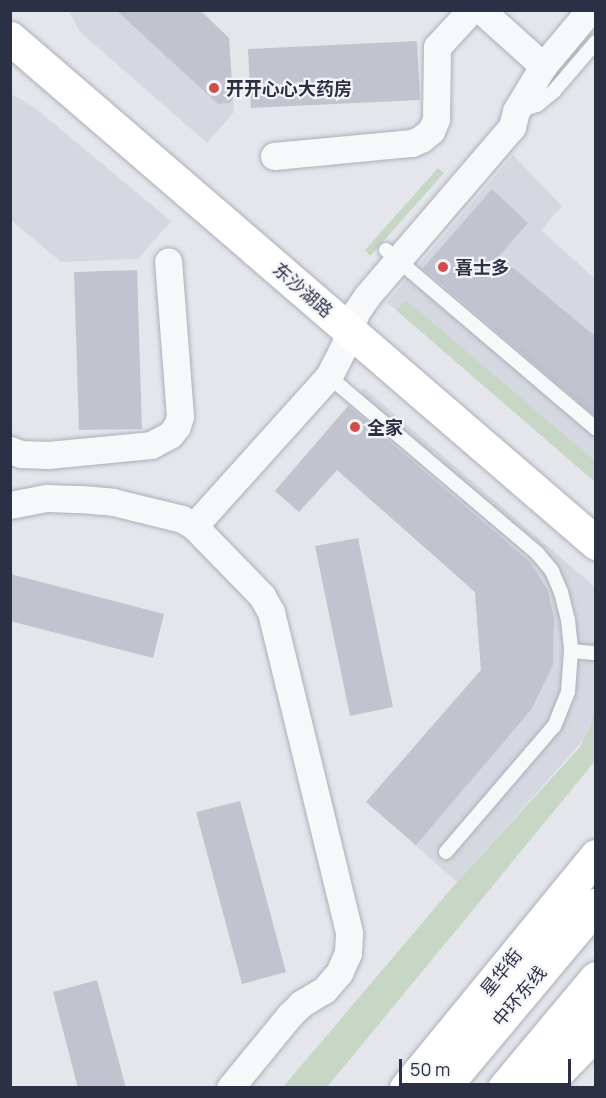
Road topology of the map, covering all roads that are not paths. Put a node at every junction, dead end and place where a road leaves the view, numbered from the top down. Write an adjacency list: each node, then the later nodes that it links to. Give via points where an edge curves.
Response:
1 (471, 10): 9 (street, via 437,47 436,119 422,139)
2 (481, 10): 7 (street)
3 (590, 10): 7 (street)
4 (10, 38): 12 (main road, 东沙湖路)
5 (596, 42): 8 (lane, via 554,91 537,105)
6 (596, 55): 8 (lane, via 550,106 538,111)
7 (543, 66): 8 (street)
8 (516, 111): 10 (street, via 501,118)
9 (274, 156)
10 (391, 255): 12 (street); 14 (lane)
11 (168, 261): 16 (street, via 180,416 177,426 170,435 151,445)
12 (344, 325): 13 (street, via 345,344); 20 (main road, 东沙湖路)
13 (324, 373): 19 (street); 21 (lane, via 537,553 552,571 561,592)
14 (596, 429)
15 (10, 450): 16 (street)
16 (48, 455): 17 (street)
17 (48, 498): 18 (street); 19 (street, via 113,502)
18 (10, 505)
19 (188, 523): 29 (street, via 262,597 271,612 349,933 348,953 339,973 324,990 289,1016)
20 (596, 543)
21 (572, 651): 22 (lane); 23 (lane, via 568,692 554,726)
22 (596, 652)
23 (446, 852)
24 (596, 856): 30 (main road, 星华街)
25 (596, 905): 31 (main road, 中环东线)
26 (596, 978): 32 (main road)
27 (596, 1012): 33 (main road)
28 (596, 1032): 34 (main road)
29 (230, 1088)
30 (406, 1088)
31 (443, 1088)
32 (504, 1088)
33 (530, 1088)
34 (542, 1088)

